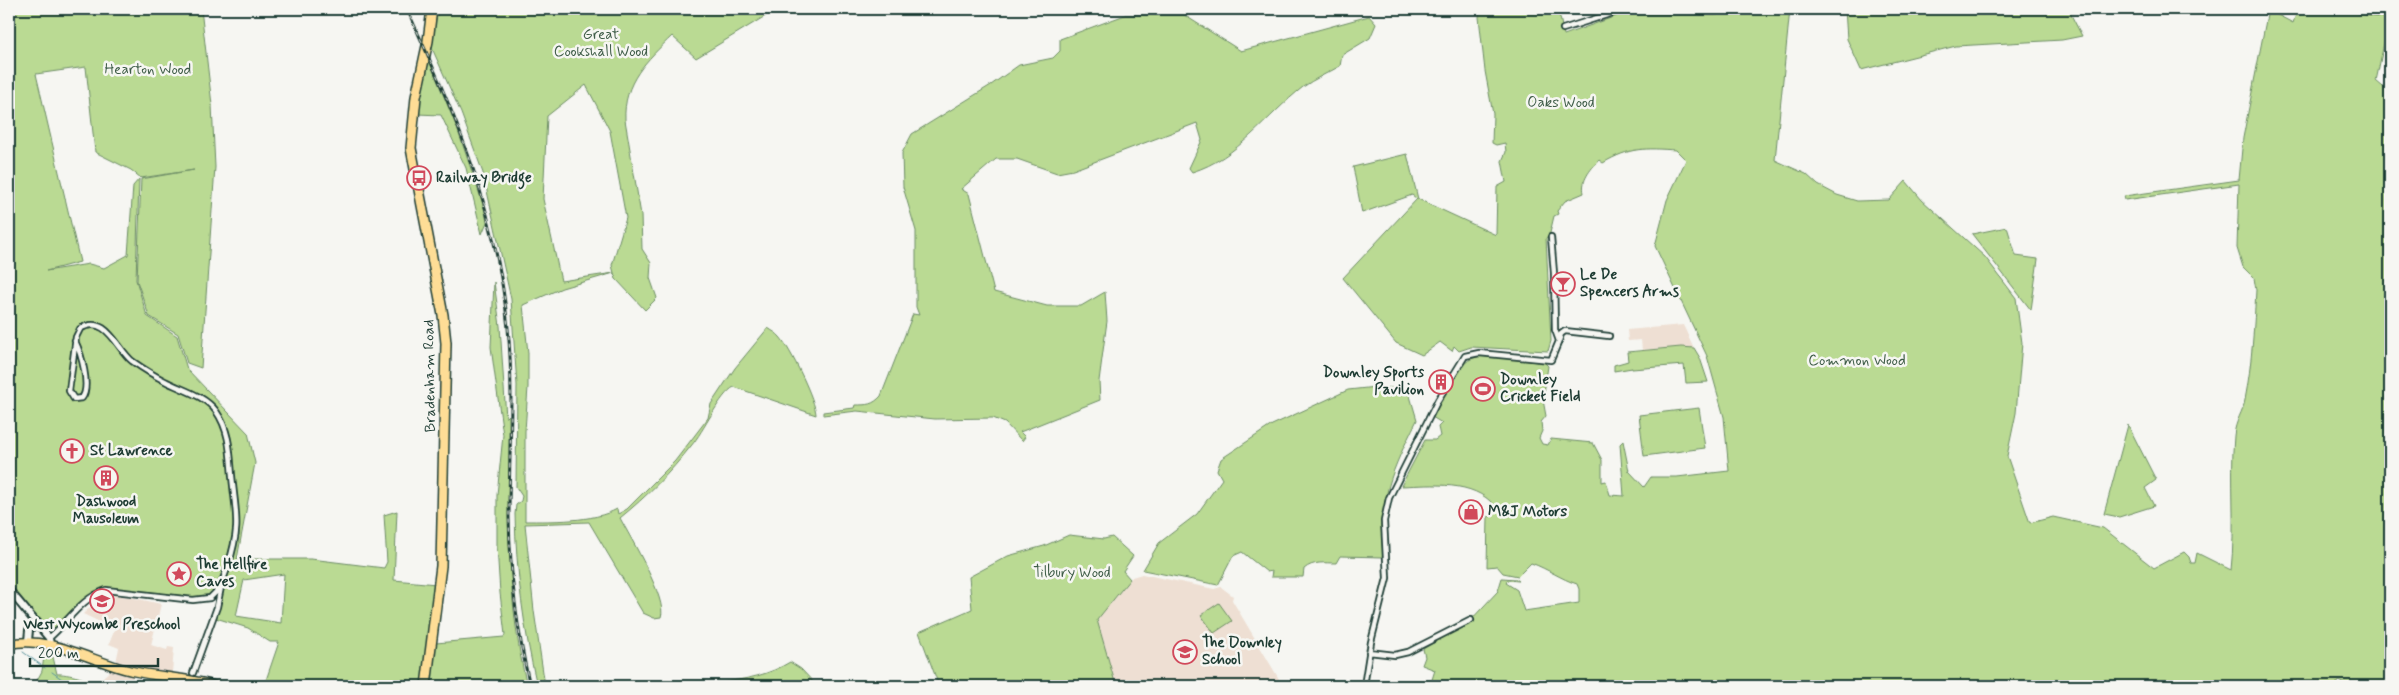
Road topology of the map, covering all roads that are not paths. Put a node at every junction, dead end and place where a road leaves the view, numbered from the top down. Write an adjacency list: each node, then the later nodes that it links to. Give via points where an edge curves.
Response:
1 (432, 9): 20 (highway, Bradenham Road, via 416,97 411,148 444,316 446,343 441,566)
2 (1751, 9): 5 (street, via 1622,10)
3 (2360, 9): 4 (street)
4 (2390, 11)
5 (1563, 29)
6 (1551, 237): 9 (street, via 1555,333)
7 (1609, 336): 9 (street, via 1565,331)
8 (75, 341): 8 (street, via 82,356 86,391 77,399 72,398 69,390); 10 (street, via 77,333 84,327 102,328 114,336 130,359 166,382 208,402 216,411 228,435 238,524 234,550)
9 (1559, 341): 17 (street, via 1551,360 1511,355 1468,355 1442,394 1389,498 1384,521 1387,578)
10 (221, 586): 15 (street, via 210,598 197,600 106,590 78,608); 18 (street, via 217,607)
11 (9, 590): 13 (street)
12 (1471, 620): 17 (street, via 1408,652 1395,655)
13 (37, 622): 14 (street, via 29,630); 15 (street)
14 (28, 641): 15 (main road); 16 (main road)
15 (49, 642): 18 (main road, via 130,670)
16 (9, 644)
17 (1369, 652): 21 (street)
18 (192, 677): 19 (main road)
19 (216, 686)
20 (426, 686)
21 (1364, 686)

